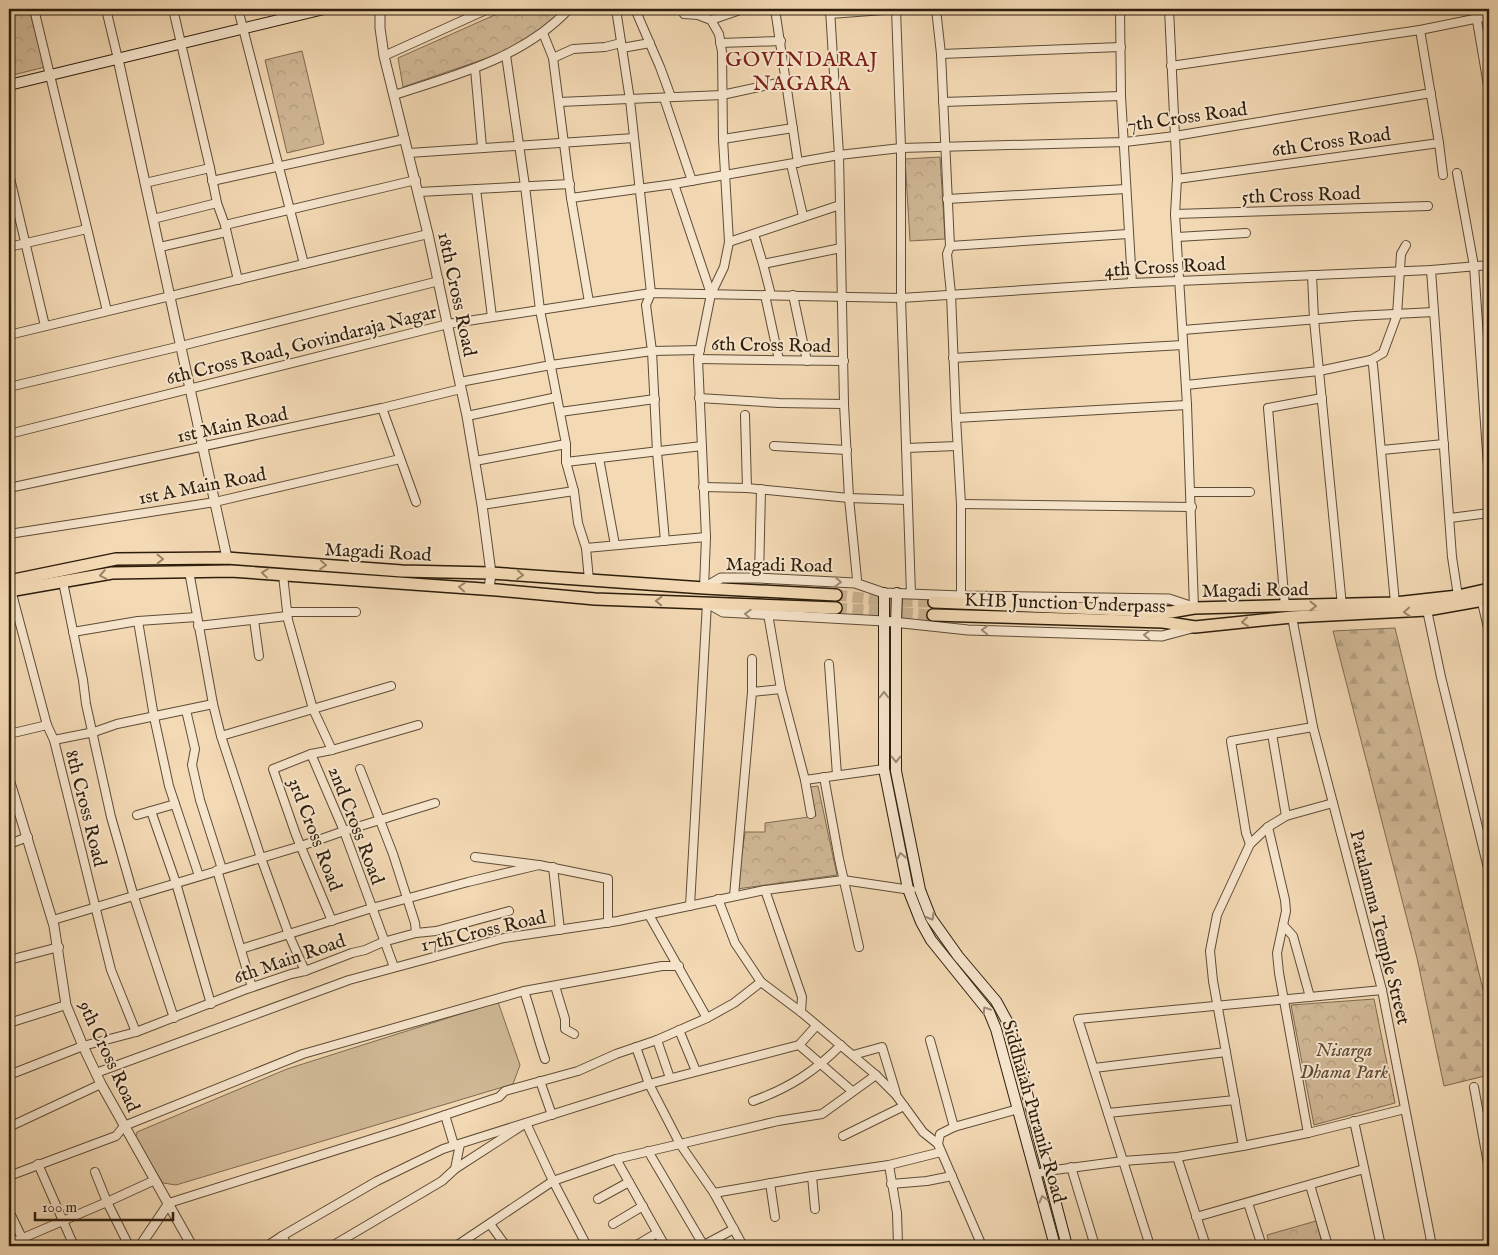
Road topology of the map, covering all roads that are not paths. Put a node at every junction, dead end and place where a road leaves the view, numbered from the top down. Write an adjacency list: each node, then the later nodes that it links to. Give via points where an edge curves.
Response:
1 (34, 9): 41 (street)
2 (106, 9): 38 (street)
3 (172, 9): 29 (street)
4 (238, 9): 25 (street)
5 (324, 9): 19 (main road)
6 (380, 9): 36 (street, 18th Cross Road)
7 (488, 9): 36 (street)
8 (579, 9): 20 (street)
9 (616, 9): 32 (street)
10 (635, 9): 30 (street)
11 (683, 9): 24 (street, via 684,14)
12 (743, 9): 24 (street)
13 (775, 9): 28 (street)
14 (896, 9): 21 (street); 63 (street)
15 (936, 9): 34 (street)
16 (1120, 9): 33 (street)
17 (1170, 9): 39 (street)
18 (1475, 9): 23 (street)
19 (310, 10): 25 (main road)
20 (568, 10): 27 (street)
21 (830, 11): 66 (street)
22 (1489, 16): 23 (street)
23 (1477, 19): 26 (street); 44 (street)
24 (711, 20): 31 (street)
25 (242, 28): 29 (main road); 68 (street)
26 (1420, 30): 39 (street); 45 (street)
27 (543, 33): 35 (street); 37 (street)
28 (781, 41): 31 (street); 42 (street)
29 (181, 43): 38 (main road); 69 (street)
30 (650, 43): 32 (street); 49 (street)
31 (720, 43): 47 (street)
32 (621, 45): 37 (street, via 573,49); 50 (street)
33 (1120, 47): 34 (street); 48 (street)
34 (941, 54): 52 (street)
35 (506, 55): 40 (street); 61 (street)
36 (384, 56): 46 (street, 18th Cross Road)
37 (553, 58): 51 (street)
38 (118, 59): 41 (main road); 78 (street)
39 (1171, 66): 54 (street)
40 (475, 69): 46 (street); 62 (street)
41 (51, 75): 43 (main road); 96 (street)
42 (787, 81): 47 (street); 53 (street)
43 (9, 85)
44 (1489, 91)
45 (1431, 93): 54 (street, 7th Cross Road); 60 (street)
46 (394, 95): 56 (street, 18th Cross Road)
47 (722, 95): 49 (street); 57 (street)
48 (1121, 96): 52 (street); 59 (street)
49 (668, 98): 50 (street); 76 (street)
50 (630, 100): 51 (street); 55 (street)
51 (559, 102): 58 (street)
52 (943, 102): 64 (street)
53 (793, 128): 57 (street); 67 (street)
54 (1175, 136): 59 (street, 7th Cross Road); 74 (street)
55 (634, 138): 58 (street); 83 (street)
56 (405, 139): 65 (street, 18th Cross Road); 68 (street)
57 (724, 139): 72 (street)
58 (564, 142): 61 (street); 79 (street)
59 (1125, 142): 64 (street, 7th Cross Road); 84 (street)
60 (1439, 143): 73 (street); 74 (street, 6th Cross Road)
61 (520, 145): 62 (street); 81 (street)
62 (482, 147): 65 (street)
63 (901, 148): 64 (street, 7th Cross Road); 66 (street, 7th Cross Road); 127 (street)
64 (944, 148): 87 (street)
65 (409, 153): 75 (street, 18th Cross Road)
66 (839, 155): 67 (street, 7th Cross Road); 89 (street)
67 (795, 164): 72 (street, 7th Cross Road); 93 (street)
68 (278, 166): 77 (street); 91 (street)
69 (210, 168): 77 (street); 78 (street)
70 (1457, 173): 112 (street)
71 (9, 174): 103 (street)
72 (725, 175): 76 (street, 7th Cross Road); 102 (street)
73 (1443, 175)
74 (1177, 179): 92 (street)
75 (416, 180): 85 (street, 18th Cross Road); 91 (street)
76 (692, 180): 80 (street, 7th Cross Road)
77 (212, 181): 88 (street)
78 (145, 183): 94 (street)
79 (570, 184): 81 (street); 86 (street)
80 (674, 184): 83 (street, 7th Cross Road); 121 (street)
81 (525, 186): 82 (street); 129 (street)
82 (476, 189): 85 (street); 133 (street)
83 (640, 189): 86 (street, 7th Cross Road); 120 (street)
84 (1126, 190): 87 (street); 100 (street)
85 (419, 192): 98 (street, 18th Cross Road)
86 (571, 198): 128 (street)
87 (947, 199): 105 (street)
88 (217, 203): 94 (street); 95 (street)
89 (840, 205): 93 (street); 108 (street)
90 (1428, 206): 92 (street, 5th Cross Road)
91 (289, 211): 95 (street); 109 (street)
92 (1175, 214): 101 (street)
93 (803, 216): 99 (street)
94 (153, 219): 107 (street)
95 (225, 228): 107 (street); 116 (street)
96 (88, 229): 103 (street); 130 (street)
97 (1246, 233): 101 (street)
98 (428, 234): 109 (street); 117 (street, 18th Cross Road)
99 (754, 234): 102 (street); 110 (street)
100 (1128, 234): 105 (street); 119 (street)
101 (1177, 237): 118 (street)
102 (728, 242): 121 (street, via 724,267)
103 (26, 244): 106 (street); 136 (street)
104 (1406, 245): 114 (street, via 1401,254)
105 (950, 246): 122 (street, via 947,254)
106 (9, 247)
107 (160, 247): 125 (street)
108 (841, 248): 110 (street); 126 (street)
109 (304, 264): 116 (street)
110 (763, 264): 123 (street)
111 (1489, 265): 112 (street, 4th Cross Road)
112 (1474, 266): 113 (street, 4th Cross Road); 181 (street)
113 (1431, 270): 114 (street, 4th Cross Road); 131 (street)
114 (1400, 271): 115 (street, 4th Cross Road); 132 (street)
115 (1312, 275): 118 (street, 4th Cross Road); 134 (street)
116 (238, 280): 125 (street)
117 (439, 281): 135 (street, 18th Cross Road); 140 (street)
118 (1179, 282): 119 (street, 4th Cross Road); 137 (street)
119 (1132, 284): 122 (street, 4th Cross Road)
120 (651, 293): 121 (street, 6th Cross Road, Govindaraja Nagar); 128 (street, 6th Cross Road, Govindaraja Nagar); 141 (street, via 646,305)
121 (711, 294): 123 (street, 6th Cross Road, Govindaraja Nagar); 142 (street)
122 (952, 294): 127 (street, 4th Cross Road); 143 (street)
123 (768, 295): 124 (street, 6th Cross Road, Govindaraja Nagar); 145 (street)
124 (793, 295): 126 (street, 6th Cross Road, Govindaraja Nagar); 146 (street)
125 (170, 296): 130 (street); 140 (street)
126 (843, 296): 127 (street, 4th Cross Road); 148 (street)
127 (901, 298): 173 (street)
128 (589, 302): 129 (street, 6th Cross Road, Govindaraja Nagar)
129 (540, 310): 133 (street, 6th Cross Road, Govindaraja Nagar); 149 (street)
130 (107, 311): 136 (street)
131 (1434, 312): 132 (street); 168 (street)
132 (1396, 315): 134 (street); 147 (street, via 1383,353)
133 (492, 317): 135 (street, 6th Cross Road, Govindaraja Nagar)
134 (1314, 320): 137 (street); 150 (street)
135 (448, 324): 151 (street, 18th Cross Road); 154 (street, 6th Cross Road, Govindaraja Nagar)
136 (45, 326): 138 (street)
137 (1183, 330): 139 (street)
138 (9, 335)
139 (1183, 345): 143 (street); 152 (street)
140 (181, 346): 153 (street); 154 (street)
141 (652, 350): 142 (street, 1st Main Road); 149 (street, 1st Main Road); 158 (street)
142 (700, 350): 144 (street)
143 (953, 358): 165 (street)
144 (698, 359): 145 (street, 6th Cross Road); 156 (street)
145 (779, 360): 146 (street, 6th Cross Road)
146 (807, 360): 148 (street, 6th Cross Road)
147 (1371, 360): 150 (street); 175 (street)
148 (844, 361): 159 (street)
149 (552, 365): 151 (street, 1st Main Road); 155 (street)
150 (1319, 371): 152 (street); 157 (street)
151 (461, 385): 161 (street, 1st Main Road); 164 (street, 18th Cross Road)
152 (1186, 385): 160 (street)
153 (9, 387)
154 (190, 389): 166 (street, 6th Cross Road, Govindaraja Nagar); 172 (street)
155 (557, 397): 162 (street); 164 (street)
156 (699, 398): 159 (street); 169 (street)
157 (1322, 398): 224 (street, via 1268,408); 225 (street)
158 (655, 399): 162 (street); 176 (street)
159 (844, 404): 174 (street)
160 (1187, 406): 165 (street); 187 (street)
161 (382, 408): 172 (street, 1st Main Road); 178 (street)
162 (560, 412): 167 (street)
163 (745, 415): 184 (street)
164 (467, 416): 179 (street, 18th Cross Road)
165 (956, 418): 171 (street)
166 (9, 434)
167 (566, 444): 179 (street); 180 (street)
168 (1444, 444): 175 (street); 197 (street)
169 (702, 446): 176 (street); 182 (street)
170 (774, 446): 174 (street)
171 (957, 446): 173 (street); 193 (street)
172 (203, 447): 183 (street, 1st Main Road); 191 (street)
173 (906, 448): 190 (street)
174 (847, 450): 189 (street)
175 (1382, 450): 223 (street)
176 (657, 452): 177 (street); 200 (street)
177 (599, 458): 180 (street); 201 (street)
178 (400, 459): 191 (street, 1st A Main Road); 192 (street)
179 (475, 461): 194 (street, 18th Cross Road)
180 (566, 462): 186 (street)
181 (1489, 481)
182 (703, 487): 184 (street); 199 (street)
183 (9, 488)
184 (747, 488): 185 (street)
185 (761, 489): 189 (street); 207 (street)
186 (574, 491): 194 (street); 202 (street, via 578,523)
187 (1191, 492): 188 (street); 195 (street)
188 (1250, 492)
189 (849, 498): 190 (street); 210 (street, via 857,579)
190 (908, 500): 216 (street)
191 (215, 502): 198 (street, 1st A Main Road); 203 (street)
192 (416, 502)
193 (961, 504): 195 (street); 219 (street)
194 (482, 505): 205 (street, 18th Cross Road)
195 (1192, 507): 227 (street)
196 (1489, 514): 197 (street)
197 (1450, 518): 220 (street)
198 (9, 534)
199 (706, 537): 200 (street); 212 (street)
200 (665, 541): 201 (street)
201 (615, 545): 202 (street)
202 (586, 548): 208 (street)
203 (227, 558): 205 (main road, Magadi Road, one-way to 205, via 402,571); 211 (main road, Magadi Road, one-way to 203, via 116,559)
204 (189, 571): 206 (main road, Magadi Road, one-way to 204); 209 (main road, Magadi Road, one-way to 209, via 112,573); 233 (street)
205 (491, 573): 208 (main road, Magadi Road, one-way to 208); 213 (street, 18th Cross Road)
206 (283, 575): 213 (main road, Magadi Road, one-way to 206); 230 (street, 2nd Cross Road)
207 (759, 578): 210 (street, Magadi Road, one-way to 210); 212 (street, Magadi Road, via 722,578)
208 (589, 580): 212 (main road, Magadi Road)
209 (63, 582): 211 (main road, Magadi Road); 241 (street)
210 (854, 583): 214 (street, Magadi Road)
211 (10, 587): 253 (street, 8th Cross Road)
212 (704, 588): 218 (main road)
213 (489, 589): 222 (main road, Magadi Road, one-way to 213, via 595,599)
214 (884, 593): 215 (street, Magadi Road); 237 (main road, Siddhaiah Puranik Road)
215 (897, 593): 216 (street, Magadi Road); 238 (main road, Siddhaiah Puranik Road)
216 (911, 594): 219 (street, Magadi Road)
217 (1485, 595): 220 (main road, Magadi Road); 228 (main road, Magadi Road); 242 (street)
218 (836, 596)
219 (961, 596): 227 (street, Magadi Road, via 1169,599)
220 (1458, 596): 223 (main road, Magadi Road)
221 (934, 602): 227 (main road, KHB Junction Underpass, via 1171,612)
222 (708, 603): 226 (main road); 231 (street, Magadi Road, one-way to 222, via 723,612); 299 (street)
223 (1395, 603): 225 (main road, Magadi Road)
224 (1285, 606): 225 (main road, Magadi Road, one-way to 225); 227 (main road, Magadi Road)
225 (1342, 606)
226 (836, 608)
227 (1194, 608)
228 (1427, 610): 234 (main road, Magadi Road, one-way to 234); 287 (street)
229 (356, 612): 230 (street)
230 (287, 614): 235 (street); 250 (street, 2nd Cross Road)
231 (768, 614): 237 (street, Magadi Road); 247 (street)
232 (933, 615): 240 (main road, KHB Junction Underpass, via 1162,622)
233 (197, 617): 236 (street); 239 (street)
234 (1292, 617): 240 (main road, Magadi Road, one-way to 240); 255 (street, Patalamma Temple Street)
235 (254, 620): 239 (street); 243 (street)
236 (138, 621): 241 (street); 252 (street)
237 (884, 621): 238 (street, Magadi Road); 264 (main road, Siddhaiah Puranik Road, one-way to 237)
238 (896, 623): 240 (street, Magadi Road, one-way to 238, via 1162,636 968,630); 294 (main road, Siddhaiah Puranik Road, one-way to 294, via 896,771)
239 (198, 626): 249 (street)
240 (1195, 627)
241 (73, 632): 256 (street)
242 (1489, 632)
243 (259, 656)
244 (752, 659): 248 (street)
245 (829, 664): 265 (street)
246 (391, 686): 250 (street)
247 (781, 689): 248 (street); 268 (street)
248 (752, 692): 295 (street)
249 (213, 704): 251 (street); 259 (street)
250 (313, 709): 259 (street); 261 (street, 2nd Cross Road)
251 (186, 710): 252 (street); 288 (street, via 196,749 192,765)
252 (154, 717): 256 (street); 270 (street)
253 (48, 724): 257 (street); 260 (street, 8th Cross Road)
254 (418, 725): 261 (street)
255 (1313, 727): 258 (street); 271 (street, Patalamma Temple Street)
256 (94, 732): 260 (street); 296 (street, via 111,817)
257 (9, 734)
258 (1272, 734): 275 (street); 281 (street, via 1231,741)
259 (221, 736): 284 (street)
260 (54, 740): 300 (street, 8th Cross Road)
261 (332, 750): 262 (street)
262 (312, 754): 278 (street, 2nd Cross Road); 282 (street, 3rd Cross Road, via 274,769)
263 (360, 769): 276 (street)
264 (884, 769): 265 (street); 292 (main road, Siddhaiah Puranik Road, one-way to 264)
265 (837, 775): 266 (street)
266 (824, 777): 268 (street); 290 (street)
267 (9, 779): 279 (street, 9th Cross Road)
268 (804, 780): 273 (street)
269 (434, 803): 276 (street)
270 (175, 804): 272 (street); 289 (street)
271 (1333, 804): 275 (street); 322 (street, Patalamma Temple Street)
272 (151, 811): 274 (street); 291 (street)
273 (811, 814)
274 (137, 815)
275 (1286, 816): 277 (street)
276 (380, 820): 278 (street); 297 (street)
277 (1268, 827): 281 (street); 307 (street, via 1285,900)
278 (344, 831): 282 (street); 301 (street, 2nd Cross Road)
279 (28, 837): 280 (street); 304 (street, 9th Cross Road)
280 (9, 844)
281 (1250, 844): 328 (street, via 1217,915 1210,951)
282 (301, 846): 284 (street); 305 (street, 3rd Cross Road)
283 (474, 857): 285 (street)
284 (262, 858): 288 (street); 310 (street)
285 (539, 865): 286 (street); 297 (street)
286 (552, 867): 306 (street, via 608,879); 308 (street)
287 (1489, 867)
288 (219, 870): 289 (street); 314 (street)
289 (199, 876): 291 (street)
290 (843, 880): 292 (street, 17th Cross Road); 293 (street, 17th Cross Road); 313 (street)
291 (176, 883): 296 (street); 326 (street)
292 (908, 889): 294 (street, 17th Cross Road); 362 (main road, Siddhaiah Puranik Road, one-way to 292, via 989,1012 931,940 920,922)
293 (766, 890): 295 (street, 17th Cross Road); 329 (street, via 802,997)
294 (920, 890): 389 (main road, Siddhaiah Puranik Road, one-way to 389, via 931,918 996,1001 1006,1021)
295 (734, 896): 298 (street, 17th Cross Road)
296 (134, 897): 300 (street); 330 (street)
297 (408, 899): 301 (street); 309 (street)
298 (718, 899): 299 (street, 17th Cross Road); 319 (street, via 735,943)
299 (690, 906): 303 (street, 17th Cross Road)
300 (95, 908): 304 (street); 335 (street, 8th Cross Road, via 111,970)
301 (372, 908): 305 (street); 311 (street, 2nd Cross Road)
302 (509, 911): 309 (street, 6th Main Road, via 436,931)
303 (649, 916): 306 (street, 17th Cross Road); 316 (street)
304 (53, 920): 312 (street, 9th Cross Road)
305 (332, 921): 310 (street)
306 (608, 923): 308 (street, 17th Cross Road)
307 (1283, 925): 324 (street, via 1293,936); 325 (street, via 1277,953)
308 (560, 930): 317 (street, 17th Cross Road, via 504,938)
309 (416, 933): 311 (street, 6th Main Road)
310 (289, 935): 314 (street); 318 (street)
311 (383, 942): 317 (street, 2nd Cross Road); 318 (street, 6th Main Road)
312 (59, 947): 315 (street); 327 (street, 9th Cross Road)
313 (859, 947)
314 (241, 949): 321 (street)
315 (9, 960)
316 (679, 966): 320 (street, via 662,966); 331 (street)
317 (394, 968): 349 (street, 17th Cross Road, via 349,980)
318 (305, 971): 321 (street, 6th Main Road)
319 (761, 982): 329 (street); 331 (street)
320 (555, 986): 323 (street); 336 (street, via 566,1020 565,1030)
321 (252, 987): 326 (street, 6th Main Road)
322 (1382, 990): 324 (street); 363 (street, Patalamma Temple Street)
323 (524, 991): 345 (street); 369 (street, via 303,1054)
324 (1310, 997): 325 (street)
325 (1284, 1000): 328 (street); 372 (street)
326 (211, 1004): 330 (street, 6th Main Road)
327 (66, 1005): 332 (street); 341 (street, 9th Cross Road)
328 (1217, 1006): 343 (street); 347 (street, via 1078,1019)
329 (801, 1012): 333 (street)
330 (174, 1018): 335 (street, 6th Main Road)
331 (707, 1018): 334 (street)
332 (9, 1023)
333 (816, 1026): 339 (street); 340 (street)
334 (679, 1030): 337 (street); 348 (street)
335 (136, 1032): 341 (street, 6th Main Road)
336 (574, 1034)
337 (657, 1040): 342 (street); 352 (street)
338 (930, 1040): 371 (street)
339 (800, 1045): 346 (street); 348 (street)
340 (842, 1045): 344 (street); 346 (street)
341 (83, 1046): 349 (street, 9th Cross Road); 351 (street, 6th Main Road)
342 (636, 1047): 353 (street, via 578,1071); 355 (street)
343 (1226, 1052): 347 (street); 359 (street)
344 (853, 1055): 350 (street); 358 (street, via 882,1047)
345 (545, 1059)
346 (822, 1064): 357 (street); 360 (street, via 779,1091)
347 (1094, 1068): 364 (street)
348 (696, 1071): 352 (street)
349 (96, 1073): 354 (street, 9th Cross Road)
350 (876, 1074): 357 (street); 358 (street)
351 (9, 1075)
352 (670, 1078): 355 (street)
353 (540, 1081): 365 (street, via 504,1091 499,1097); 366 (street)
354 (101, 1084): 369 (street, 9th Cross Road); 370 (street)
355 (649, 1084): 366 (street); 375 (street)
356 (1474, 1087): 388 (street)
357 (852, 1092): 375 (street, via 822,1114)
358 (896, 1094): 361 (street)
359 (1235, 1100): 364 (street); 377 (street)
360 (753, 1101)
361 (904, 1106): 373 (street); 376 (street, via 923,1132)
362 (1018, 1109): 371 (street); 391 (main road, Siddhaiah Puranik Road)
363 (1404, 1109): 367 (street); 444 (street, Patalamma Temple Street)
364 (1108, 1113): 382 (street)
365 (445, 1115): 374 (street); 404 (street)
366 (552, 1116): 368 (street)
367 (1354, 1122): 372 (street); 387 (street)
368 (526, 1123): 374 (street); 386 (street); 396 (street)
369 (124, 1126): 383 (street, via 116,1136); 395 (street, 9th Cross Road)
370 (9, 1127)
371 (954, 1127): 376 (street, via 940,1134)
372 (1308, 1133): 377 (street)
373 (843, 1136)
374 (457, 1144): 386 (street); 416 (street, via 377,1181)
375 (680, 1144): 378 (street); 401 (street)
376 (938, 1144): 379 (street)
377 (1243, 1146): 380 (street)
378 (648, 1151): 381 (street); 432 (street)
379 (941, 1152): 384 (street); 394 (street)
380 (1177, 1157): 382 (street); 409 (street)
381 (616, 1159): 396 (street); 397 (street)
382 (1123, 1161): 385 (street); 439 (street)
383 (38, 1164): 392 (street); 411 (street)
384 (889, 1165): 393 (street); 399 (street)
385 (1071, 1168): 389 (street); 438 (street)
386 (455, 1169): 426 (street, via 442,1181)
387 (1364, 1169): 400 (street); 443 (street)
388 (1489, 1169)
389 (1047, 1171): 391 (street); 437 (main road, Siddhaiah Puranik Road)
390 (95, 1172): 403 (street)
391 (1036, 1174): 436 (main road, Siddhaiah Puranik Road, one-way to 391)
392 (9, 1176)
393 (812, 1176): 398 (street); 407 (street)
394 (952, 1176): 399 (street); 435 (street)
395 (155, 1180): 403 (street); 404 (street, 9th Cross Road)
396 (553, 1181): 412 (street); 429 (street)
397 (629, 1182): 402 (street); 406 (street)
398 (770, 1183): 401 (street); 410 (street)
399 (891, 1184): 434 (street, via 897,1213)
400 (1310, 1185): 405 (street); 442 (street)
401 (714, 1193): 414 (street)
402 (598, 1199)
403 (107, 1202): 411 (street); 421 (street)
404 (169, 1203): 422 (street); 423 (street, 9th Cross Road)
405 (1248, 1203): 409 (street); 441 (street)
406 (643, 1206): 413 (street); 415 (street)
407 (815, 1209)
408 (9, 1210): 417 (street)
409 (1196, 1217): 440 (street)
410 (774, 1218)
411 (64, 1220): 417 (street); 420 (street)
412 (490, 1224): 427 (street); 428 (street)
413 (613, 1224)
414 (734, 1229): 432 (street); 433 (street)
415 (657, 1233): 430 (street); 431 (street)
416 (282, 1236): 424 (street); 425 (street)
417 (23, 1238): 418 (street); 419 (street)
418 (9, 1244)
419 (26, 1246)
420 (74, 1246)
421 (129, 1246)
422 (140, 1246)
423 (192, 1246)
424 (267, 1246)
425 (288, 1246)
426 (332, 1246)
427 (456, 1246)
428 (506, 1246)
429 (587, 1246)
430 (635, 1246)
431 (665, 1246)
432 (703, 1246)
433 (743, 1246)
434 (898, 1246)
435 (982, 1246)
436 (1055, 1246)
437 (1067, 1246)
438 (1095, 1246)
439 (1150, 1246)
440 (1206, 1246)
441 (1262, 1246)
442 (1328, 1246)
443 (1381, 1246)
444 (1432, 1246)

